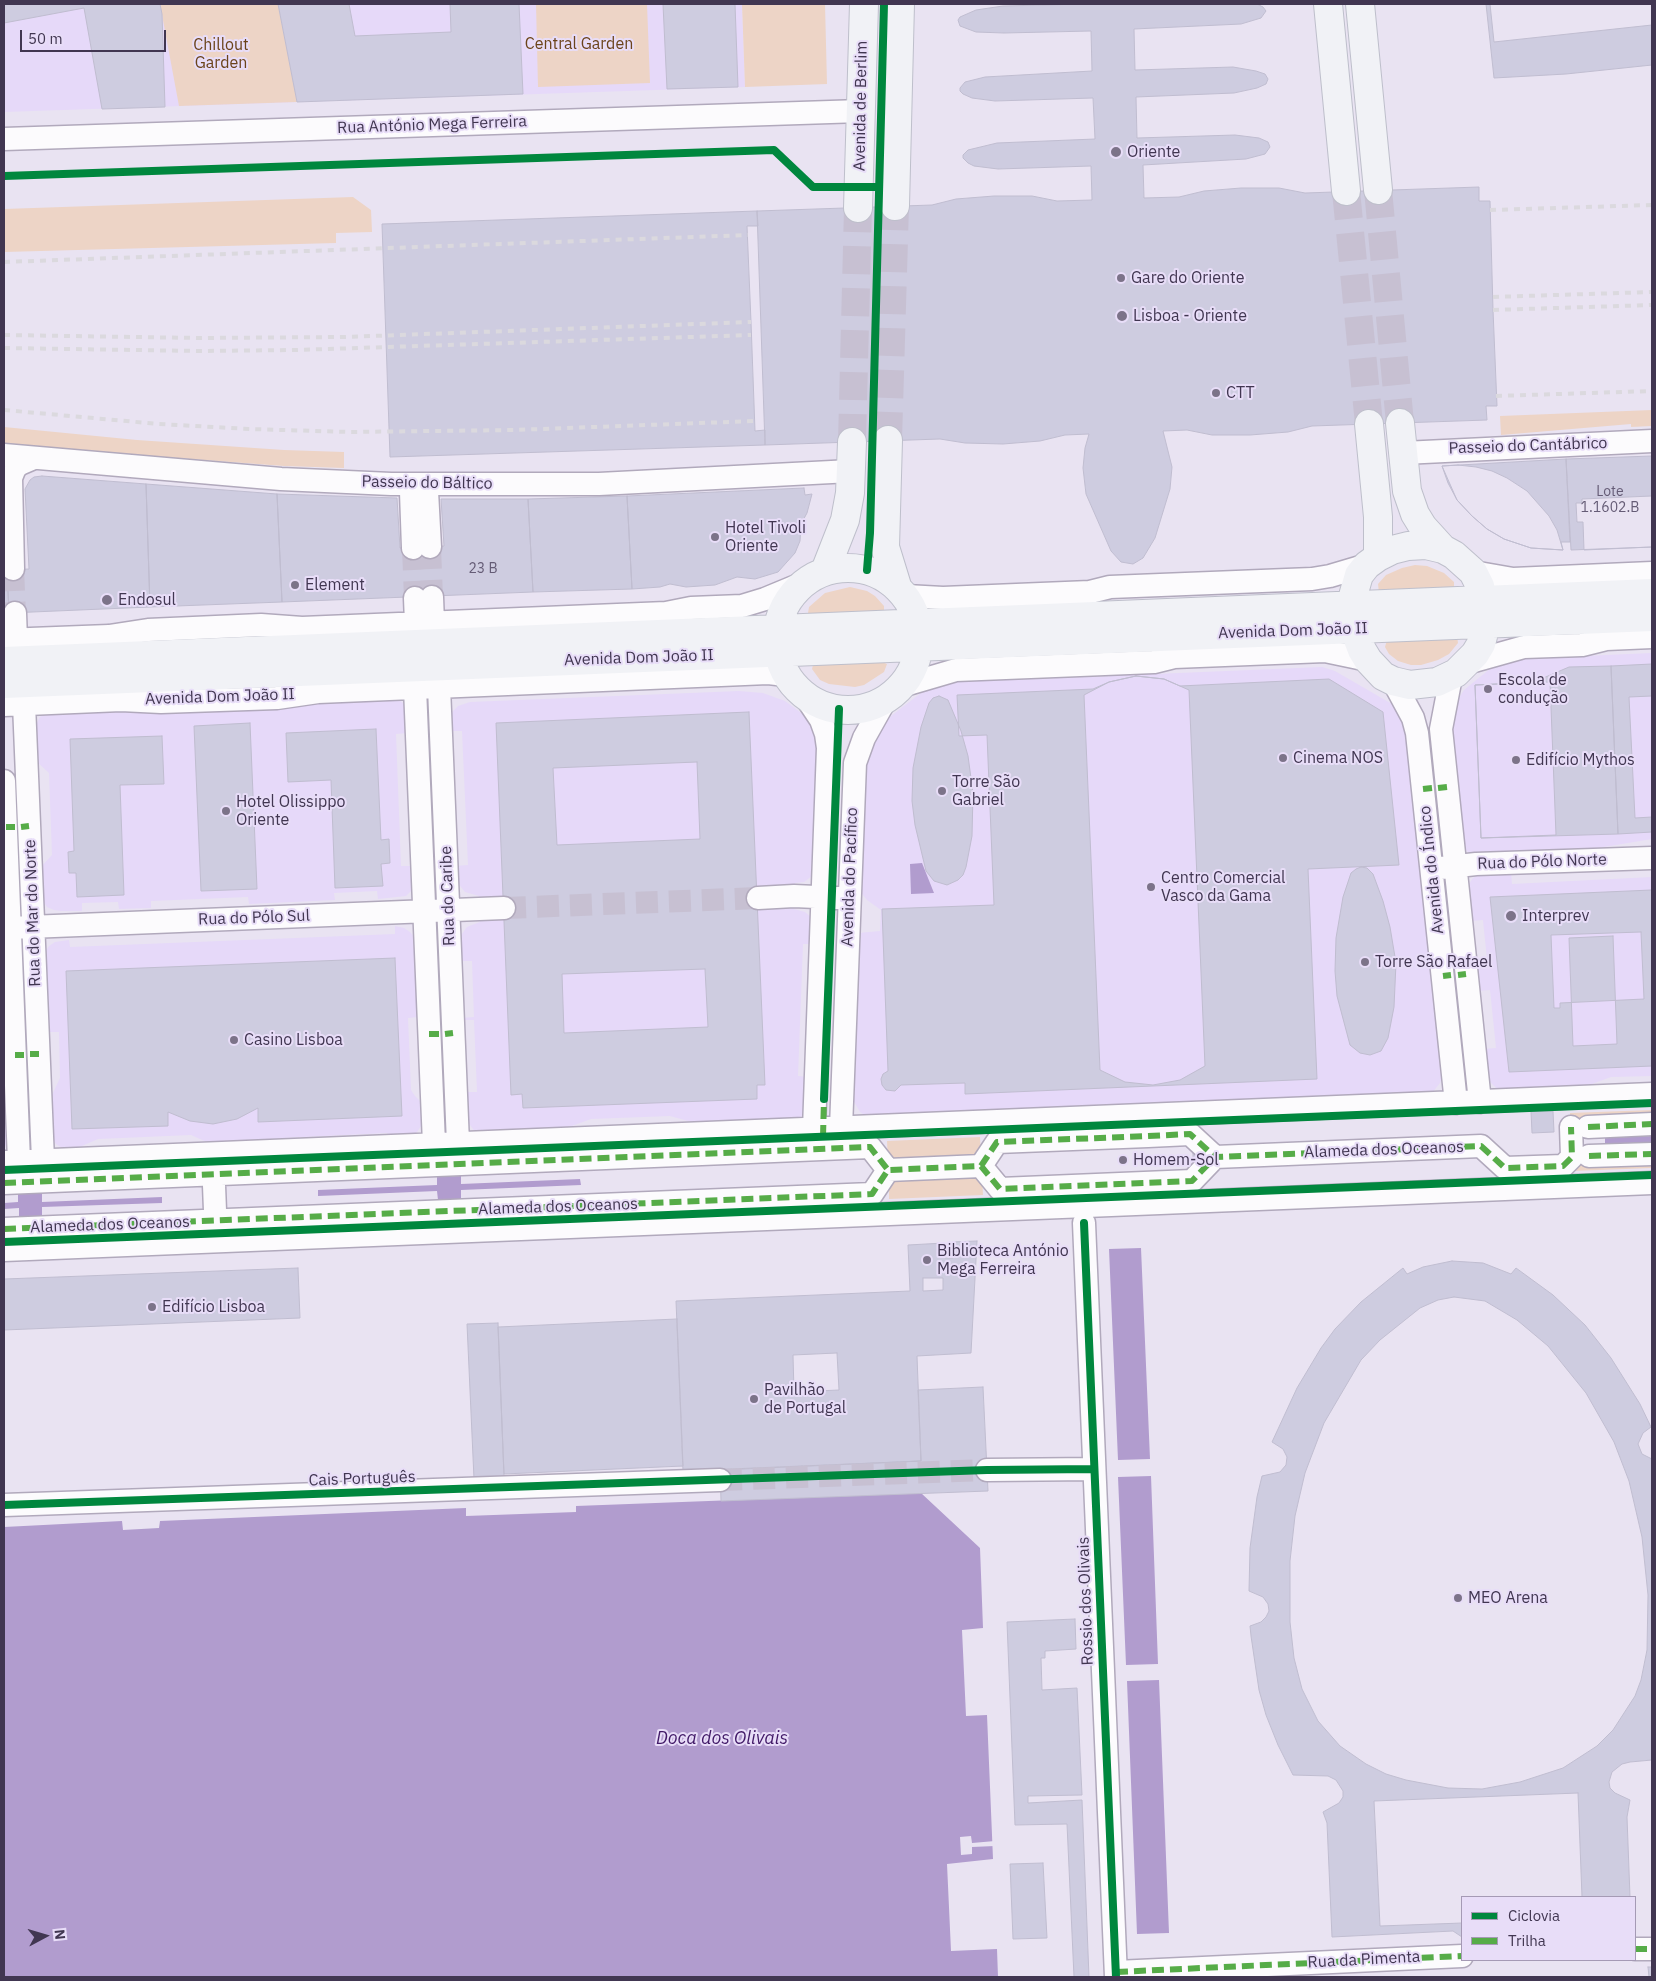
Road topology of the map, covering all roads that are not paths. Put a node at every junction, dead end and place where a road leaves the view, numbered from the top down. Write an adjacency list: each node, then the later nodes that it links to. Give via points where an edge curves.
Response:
1 (864, 4): 5 (main road, Avenida de Berlim)
2 (900, 4): 9 (main road)
3 (1328, 4): 8 (main road)
4 (1360, 4): 7 (main road)
5 (861, 111): 6 (street, Rua António Mega Ferreira); 10 (main road, Avenida de Berlim)
6 (4, 140)
7 (1378, 190)
8 (1346, 191)
9 (895, 206)
10 (858, 208)
11 (1400, 423): 16 (main road)
12 (1369, 424): 23 (main road, via 1378,517)
13 (888, 440): 29 (main road, via 885,547)
14 (1652, 441): 16 (street, Passeio do Cantábrico)
15 (852, 442): 19 (main road)
16 (1403, 453): 22 (main road, via 1407,491 1414,514)
17 (4, 455): 18 (street, Passeio do Báltico)
18 (34, 458): 20 (street, Passeio do Báltico, via 282,479); 24 (street, via 15,468 11,478)
19 (851, 472): 20 (street, Passeio do Báltico, via 599,484); 27 (main road, via 845,520)
20 (418, 484): 21 (street, via 411,492)
21 (421, 547)
22 (1443, 549): 23 (main road, via 1426,545 1408,546 1392,550); 25 (main road)
23 (1373, 561): 28 (street, via 1312,579); 36 (main road, via 1359,575 1355,586)
24 (13, 569)
25 (1473, 572): 26 (street, via 1513,579); 33 (main road, via 1480,586)
26 (1652, 573)
27 (816, 577): 29 (main road, via 848,568 867,570); 35 (street, Avenida Dom João II, via 742,606 691,608); 48 (main road, via 791,597 782,612)
28 (1237, 582): 29 (street, via 943,598); 32 (street, Avenida Dom João II)
29 (901, 591): 42 (main road, via 913,608)
30 (1652, 593): 33 (main road, Avenida Dom João II)
31 (424, 597): 39 (street)
32 (1264, 609): 36 (main road, Avenida Dom João II); 42 (main road, Avenida Dom João II)
33 (1485, 612): 36 (main road, Avenida Dom João II); 38 (main road, Avenida Dom João II); 53 (main road, via 1481,644)
34 (15, 613): 46 (street)
35 (666, 613): 39 (street, Avenida Dom João II); 41 (street, Avenida Dom João II)
36 (1353, 617): 47 (main road, Avenida Dom João II); 49 (main road)
37 (1652, 617): 38 (main road, Avenida Dom João II)
38 (1578, 620): 45 (street)
39 (425, 623): 40 (street, Avenida Dom João II)
40 (302, 628): 43 (street, Avenida Dom João II, via 261,625 148,630); 50 (street)
41 (695, 632): 48 (main road, Avenida Dom João II); 50 (main road, Avenida Dom João II)
42 (917, 635): 47 (main road, Avenida Dom João II); 48 (main road, Avenida Dom João II); 59 (main road, via 912,666)
43 (109, 636): 46 (street, Avenida Dom João II); 51 (street, Avenida Dom João II)
44 (1652, 638): 45 (street)
45 (1606, 639): 53 (street, via 1582,645 1524,647)
46 (6, 643): 51 (main road, Avenida Dom João II)
47 (1008, 643): 52 (street)
48 (780, 652): 50 (main road, Avenida Dom João II); 56 (street, Avenida Dom João II, via 768,673); 60 (main road)
49 (1368, 660): 52 (street, Avenida Dom João II, via 1325,651); 54 (main road, via 1383,676)
50 (269, 661): 51 (main road, Avenida Dom João II); 58 (street, Avenida Dom João II)
51 (152, 666): 55 (main road, Avenida Dom João II); 61 (street, Avenida Dom João II)
52 (1036, 667): 59 (street, Avenida Dom João II, via 956,670)
53 (1459, 670): 54 (main road, via 1424,685); 65 (street, Avenida do Índico, via 1441,729)
54 (1393, 681): 66 (street, Avenida do Índico, via 1417,733)
55 (4, 684)
56 (439, 687): 57 (street, Avenida Dom João II); 71 (street, Rua do Caribe)
57 (415, 688): 58 (street, Avenida Dom João II); 72 (street, Rua do Caribe)
58 (318, 692): 61 (street, Avenida Dom João II, via 277,698 161,702)
59 (893, 692): 60 (main road, via 859,709 846,710 830,708); 69 (street, Avenida do Pacífico, via 864,738 855,763)
60 (804, 696): 67 (street, Avenida do Pacífico, via 821,720 828,748)
61 (121, 700): 62 (street, Avenida Dom João II)
62 (14, 704): 73 (street, Rua do Mar do Norte)
63 (4, 781): 74 (street, Rua do Mar do Norte)
64 (1652, 858): 65 (street, Rua do Pólo Norte)
65 (1455, 866): 66 (street, Rua do Pólo Norte); 75 (street, Avenida do Índico)
66 (1432, 869): 78 (street, Avenida do Índico)
67 (822, 897): 68 (street); 69 (street); 76 (street, Avenida do Pacífico)
68 (758, 898)
69 (849, 898): 77 (street, Avenida do Pacífico)
70 (504, 908): 71 (street, Rua do Pólo Sul)
71 (448, 910): 72 (street, Rua do Pólo Sul); 82 (street, Rua do Caribe)
72 (425, 911): 73 (street, Rua do Pólo Sul); 83 (street, Rua do Caribe)
73 (34, 927): 74 (street, Rua do Pólo Sul); 84 (street, Rua do Mar do Norte)
74 (7, 928): 85 (street, Rua do Mar do Norte)
75 (1476, 1062): 78 (street); 81 (street, Avenida do Índico)
76 (816, 1063): 77 (street); 88 (street, Avenida do Pacífico)
77 (844, 1064): 87 (street, Avenida do Pacífico)
78 (1452, 1065): 80 (street, Avenida do Índico)
79 (1652, 1094): 81 (street)
80 (1456, 1102): 81 (street); 87 (street)
81 (1480, 1102)
82 (456, 1104): 83 (street); 89 (street, Rua do Caribe)
83 (433, 1105): 90 (street, Rua do Caribe)
84 (42, 1121): 85 (street); 94 (street, Rua do Mar do Norte)
85 (18, 1122): 95 (street, Rua do Mar do Norte)
86 (1652, 1124): 93 (street, Alameda dos Oceanos, via 1579,1127 1572,1157 1563,1166 1505,1168 1481,1146)
87 (842, 1128): 88 (street)
88 (814, 1129): 89 (street)
89 (458, 1143): 90 (street)
90 (434, 1144): 96 (street)
91 (1652, 1154): 92 (street)
92 (1589, 1156)
93 (1214, 1157): 97 (street, via 1192,1181 1028,1188 1000,1189); 97 (street, via 1190,1134 998,1142)
94 (43, 1160): 95 (street); 96 (street)
95 (12, 1161)
96 (213, 1163): 98 (street, via 870,1147); 99 (street); 103 (street)
97 (982, 1166): 98 (street)
98 (888, 1170): 103 (street, Alameda dos Oceanos, via 872,1194)
99 (4, 1182)
100 (1652, 1183): 103 (street, Alameda dos Oceanos)
101 (1084, 1224): 106 (street, Rossio dos Olivais)
102 (4, 1229): 103 (street, Alameda dos Oceanos)
103 (216, 1231): 104 (street, Alameda dos Oceanos)
104 (4, 1250)
105 (987, 1470): 106 (street)
106 (1094, 1470): 112 (street, Rossio dos Olivais)
107 (720, 1480): 108 (street, Cais Português)
108 (4, 1505)
109 (1652, 1949): 110 (street)
110 (1636, 1950)
111 (1461, 1956): 112 (street, Rua da Pimenta)
112 (1116, 1975)

